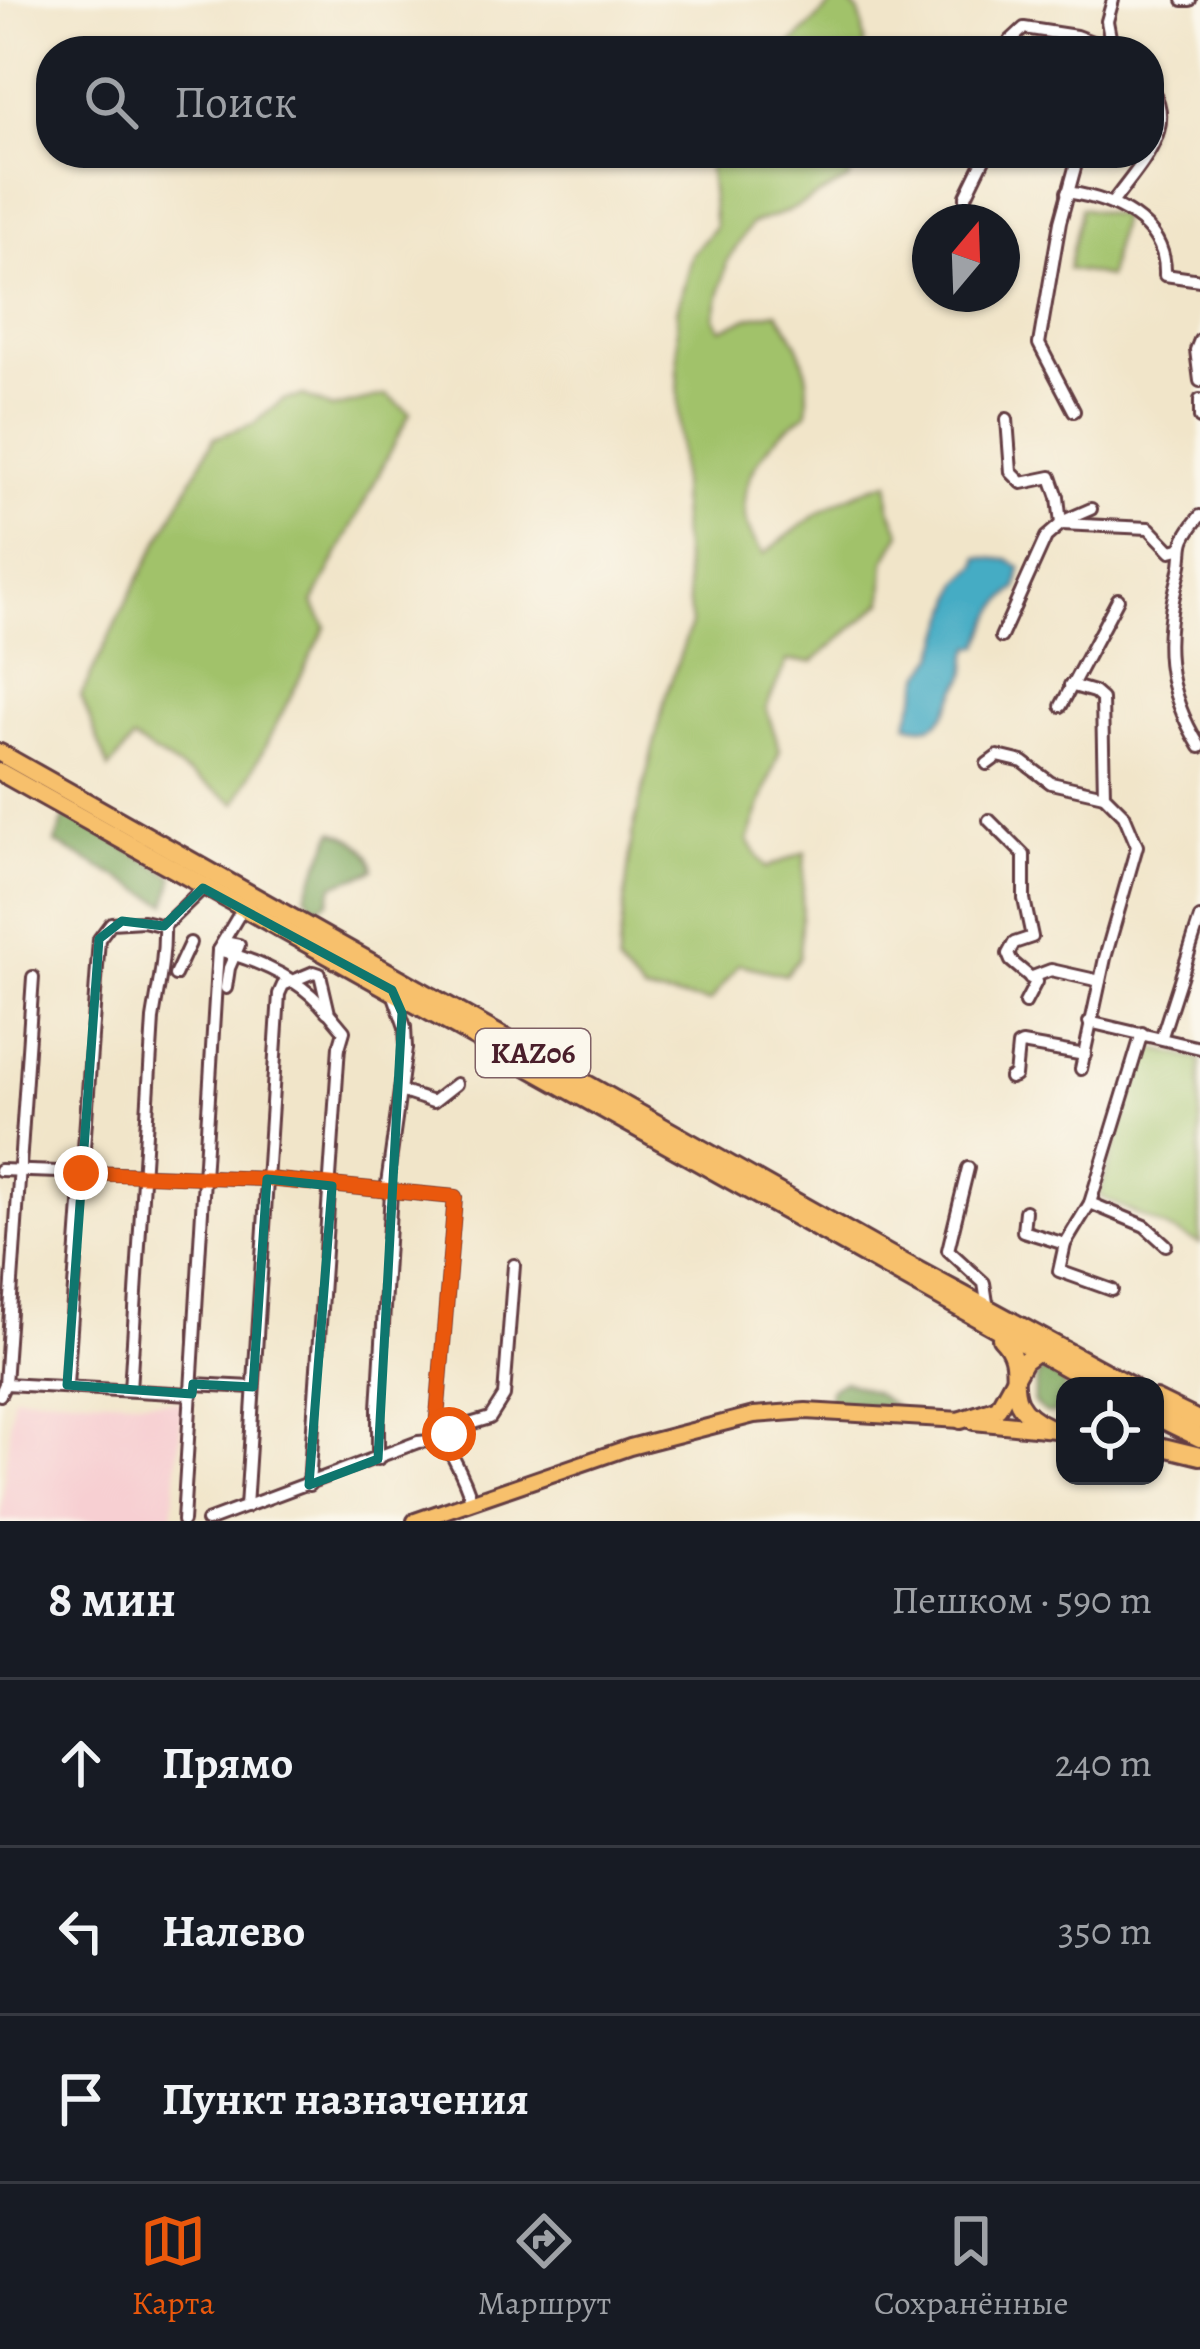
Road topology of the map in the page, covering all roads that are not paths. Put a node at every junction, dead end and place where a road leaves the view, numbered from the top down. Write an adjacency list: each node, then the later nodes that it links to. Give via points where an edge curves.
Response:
1 (1113, 0): 4 (street)
2 (1018, 36): 3 (street, via 1024,28)
3 (1071, 36)
4 (1111, 36)
5 (979, 168): 10 (street)
6 (1074, 168): 8 (street)
7 (1140, 168): 9 (street)
8 (1067, 193): 9 (street); 16 (street, via 1039,344)
9 (1113, 202): 11 (street, via 1157,238 1166,274)
10 (965, 204)
11 (1200, 280)
12 (1200, 340): 13 (street)
13 (1199, 357): 14 (street)
14 (1200, 381)
15 (1200, 400): 17 (street)
16 (1074, 411)
17 (1200, 418)
18 (1007, 419): 21 (street, via 1015,479 1051,477)
19 (1091, 509): 21 (street)
20 (1200, 516): 22 (street)
21 (1061, 523): 22 (street, via 1149,528); 24 (street, via 1046,537)
22 (1175, 550): 27 (street, via 1180,564 1167,648 1177,704)
23 (1118, 598): 25 (street)
24 (1001, 637)
25 (1070, 685): 26 (street); 31 (street, via 1100,695 1105,707)
26 (1061, 706)
27 (1200, 747)
28 (0, 753): 74 (highway, KАZ06)
29 (987, 764): 31 (street, via 1012,758 1051,783)
30 (0, 772): 33 (highway, KАZ06)
31 (1104, 795): 45 (street, via 1137,846)
32 (989, 820): 43 (street, via 1024,855 1032,937 1008,954)
33 (203, 888): 34 (highway, KАZ06); 36 (street)
34 (243, 908): 38 (street); 47 (highway, KАZ06)
35 (1200, 918): 52 (street)
36 (164, 926): 41 (street); 62 (street, via 111,923 99,939)
37 (190, 943): 39 (street)
38 (227, 952): 44 (street); 46 (street); 65 (street)
39 (179, 960): 40 (street); 41 (street)
40 (176, 975)
41 (159, 976): 63 (street)
42 (33, 977): 61 (street)
43 (1030, 978): 45 (street, via 1051,970); 48 (street, via 1035,988)
44 (291, 980): 49 (street); 49 (street, via 320,974); 64 (street, via 279,994)
45 (1100, 981): 50 (street)
46 (226, 988)
47 (392, 990): 56 (street, via 405,1027); 74 (highway, KАZ06)
48 (1024, 1003)
49 (328, 1013): 66 (street, via 339,1048)
50 (1089, 1022): 51 (street); 54 (street, via 1083,1062 1022,1044)
51 (1142, 1033): 52 (street); 68 (street)
52 (1162, 1036): 53 (street)
53 (1200, 1048)
54 (1010, 1078)
55 (456, 1084): 57 (street)
56 (400, 1090): 57 (street); 67 (street)
57 (434, 1102): 58 (street)
58 (435, 1120)
59 (968, 1168): 74 (street, via 948,1250 985,1283)
60 (0, 1170): 61 (street)
61 (19, 1170): 62 (street); 82 (street)
62 (81, 1173): 63 (street); 80 (street)
63 (142, 1178): 65 (street); 84 (street)
64 (267, 1179): 65 (street); 66 (street); 81 (street)
65 (205, 1180): 83 (street)
66 (331, 1186): 67 (street); 96 (street)
67 (389, 1191): 92 (street, via 455,1197 437,1418); 95 (street)
68 (1090, 1203): 70 (street); 71 (street, via 1145,1226)
69 (1025, 1211): 70 (street, via 1023,1231)
70 (1065, 1244): 73 (street, via 1059,1271)
71 (1166, 1245)
72 (514, 1265): 92 (street, via 498,1411)
73 (1112, 1290)
74 (980, 1312): 75 (highway, KАZ06); 76 (highway, KАZ06); 79 (highway, via 1011,1350)
75 (1033, 1351): 76 (highway); 77 (highway, KАZ06); 79 (highway)
76 (1067, 1352): 78 (highway, KАZ06)
77 (1082, 1377)
78 (1114, 1377)
79 (1014, 1378): 86 (highway, via 998,1408); 89 (highway, via 1020,1408)
80 (67, 1384): 82 (street); 84 (street)
81 (254, 1387): 83 (street); 98 (street)
82 (3, 1389)
83 (192, 1389): 84 (street); 99 (street)
84 (130, 1390)
85 (1164, 1403): 88 (highway)
86 (961, 1420): 90 (highway); 97 (main road, via 754,1414)
87 (1164, 1420): 91 (highway)
88 (1200, 1421)
89 (1056, 1428)
90 (1056, 1428)
91 (1200, 1438)
92 (443, 1440): 95 (street); 97 (street)
93 (1164, 1447): 94 (highway)
94 (1200, 1456)
95 (378, 1459): 96 (street)
96 (309, 1485): 98 (street)
97 (471, 1500): 101 (main road)
98 (246, 1507): 100 (street)
99 (182, 1521)
100 (207, 1521)
101 (415, 1521)

